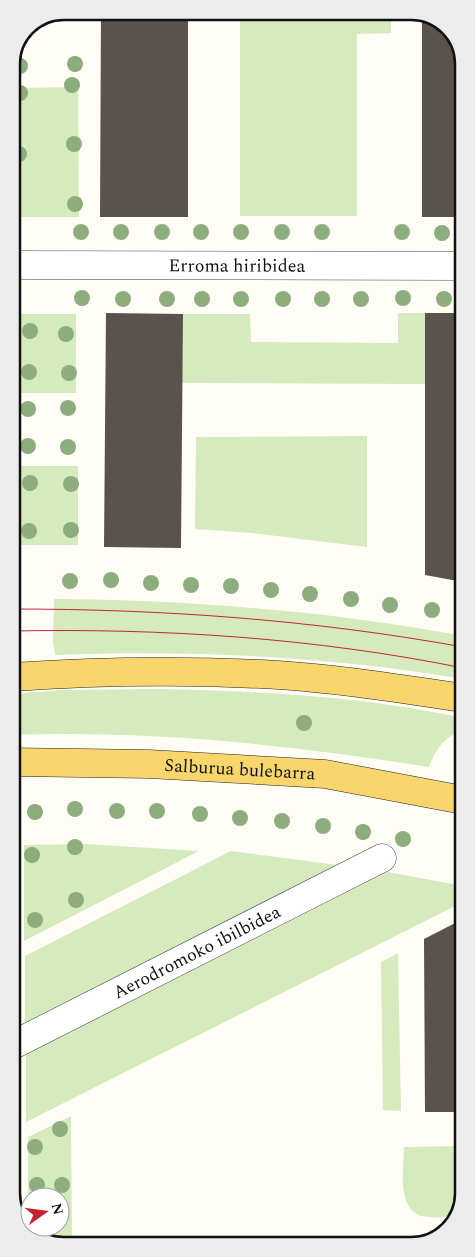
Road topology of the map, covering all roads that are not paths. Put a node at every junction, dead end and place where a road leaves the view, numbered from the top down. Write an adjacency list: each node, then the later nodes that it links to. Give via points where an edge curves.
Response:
1 (20, 265): 2 (street, Erroma hiribidea)
2 (455, 266)
3 (20, 677): 4 (main road, via 202,671 344,681)
4 (455, 697)
5 (20, 762): 6 (main road, Salburua bulebarra, via 150,764 325,774)
6 (455, 798)
7 (382, 858): 8 (street, Aerodromoko ibilbidea)
8 (20, 1041)

